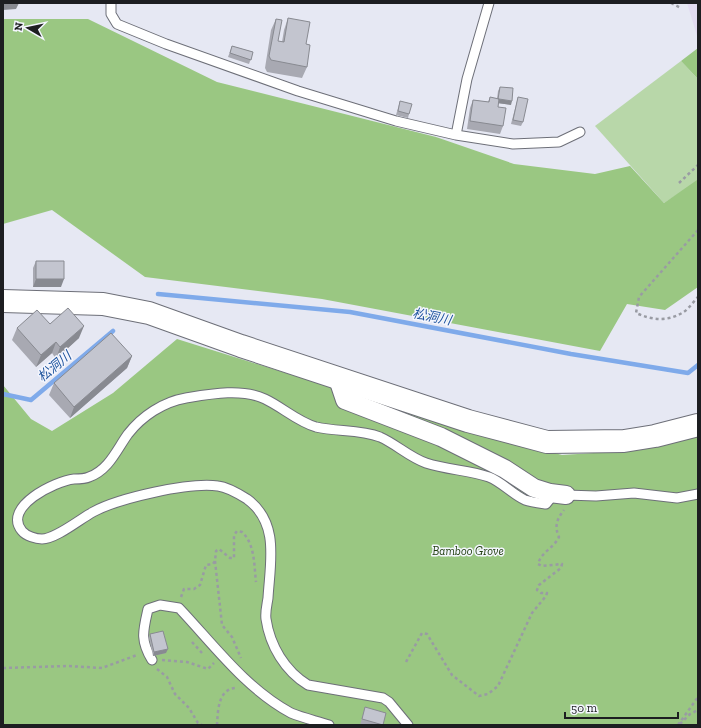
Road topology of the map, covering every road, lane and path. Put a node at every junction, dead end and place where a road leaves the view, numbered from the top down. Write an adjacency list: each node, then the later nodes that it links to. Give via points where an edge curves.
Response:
1 (110, 3): 6 (lane, via 111,14 118,24 166,44 298,92 396,121)
2 (489, 3): 6 (lane, via 467,79)
3 (671, 3): 4 (path)
4 (681, 8)
5 (580, 132): 6 (lane, via 559,142 513,144)
6 (456, 135)
7 (698, 165): 8 (path)
8 (679, 182)
9 (698, 230): 10 (path, via 639,297 636,312 650,319 669,318 683,313)
10 (698, 297)
11 (3, 301): 12 (street, via 103,304 149,313)
12 (338, 379): 13 (street, via 468,421 547,442 624,441); 14 (street, via 345,400 441,437 505,469 534,488)
13 (698, 425)
14 (558, 494): 15 (lane, via 596,496 634,493 677,498); 16 (lane, via 546,504 526,500 493,478 426,463 380,437 316,427 252,394 219,394 183,398 158,407 137,424 102,469 89,477 62,480 41,490 30,499 19,518 23,532 43,540 94,511 127,498 198,486 223,488 247,499 265,518 270,541); 21 (path, via 564,510 558,519 556,530 559,537 540,557 538,564 562,564 561,568 539,585 537,590 547,593 546,596 532,613 498,686 488,694 479,696 452,675 427,634 422,633)
15 (698, 494)
16 (267, 600): 17 (path, via 257,590 252,547 247,537 237,531 234,535 234,558 230,558 219,549 216,551 215,561 204,568 198,588 184,590 181,594); 27 (lane, via 266,619 273,641 286,667 298,679 308,684 383,698)
17 (180, 608): 18 (lane, via 160,605 148,610 142,634); 26 (lane, via 222,657 266,697 292,713)
18 (147, 651): 20 (lane); 22 (path, via 102,668)
19 (216, 659): 20 (path, via 208,668 174,660)
20 (152, 660): 25 (path, via 170,681 175,694)
21 (406, 662)
22 (3, 668)
23 (698, 696): 28 (path)
24 (698, 710): 28 (path)
25 (202, 725)
26 (329, 725)
27 (408, 725)
28 (679, 725)

